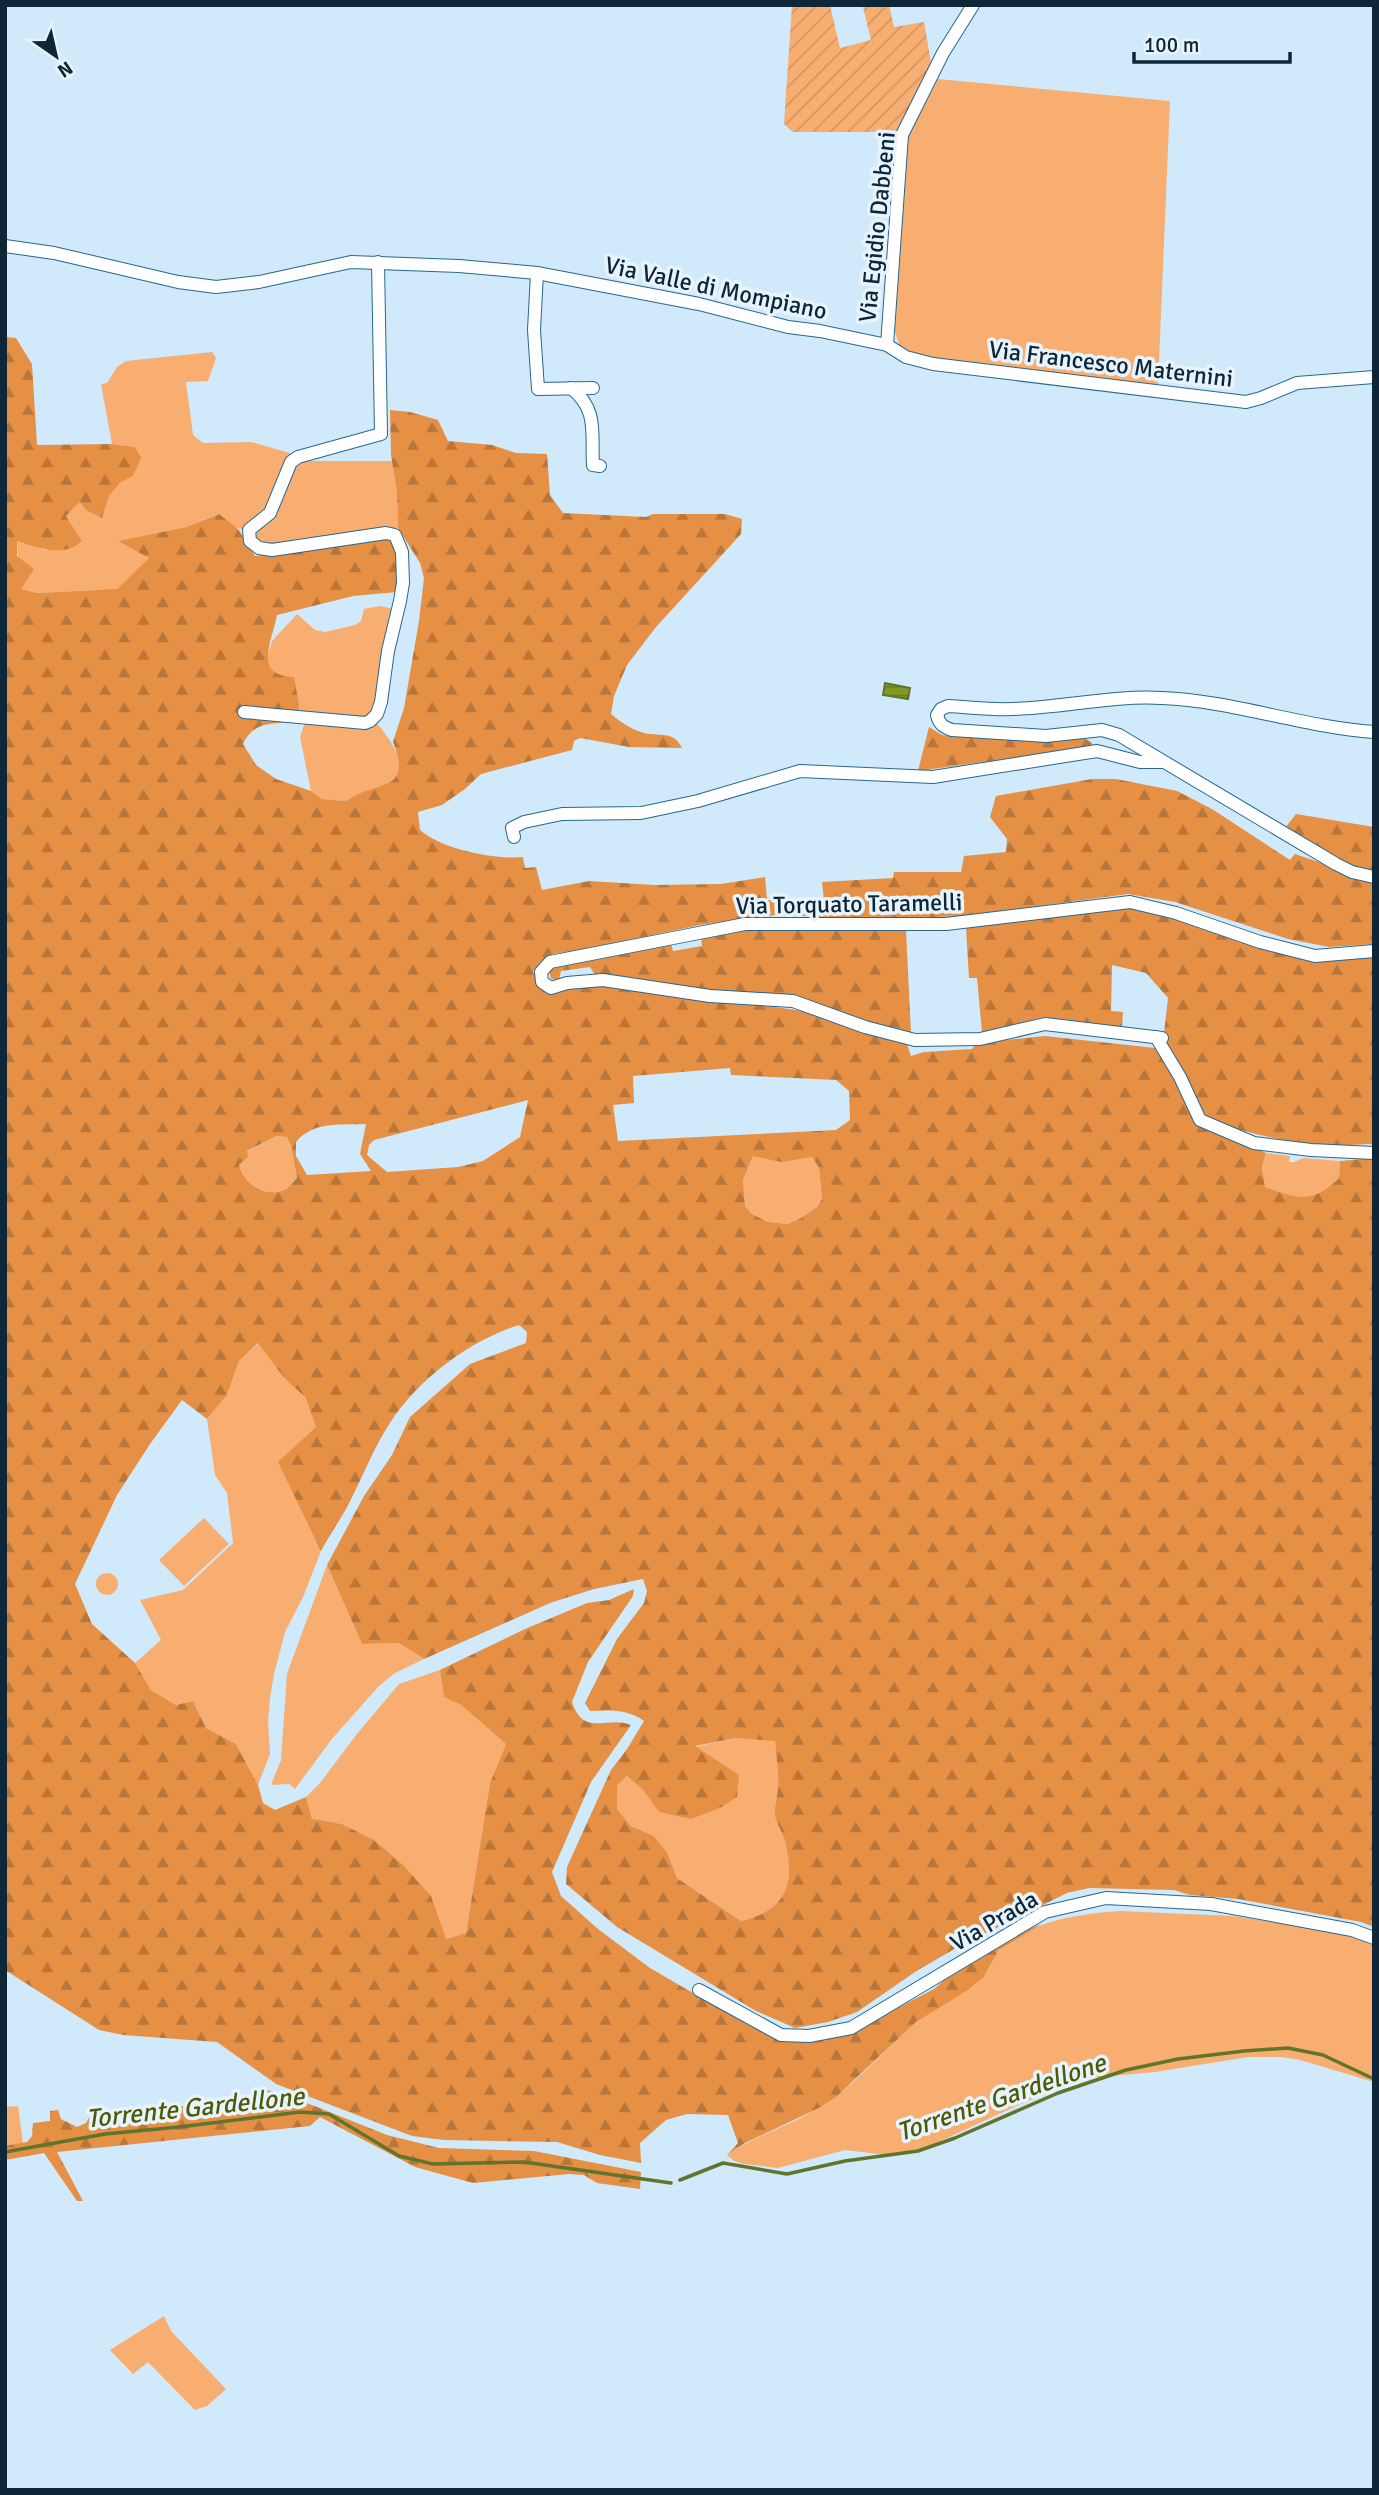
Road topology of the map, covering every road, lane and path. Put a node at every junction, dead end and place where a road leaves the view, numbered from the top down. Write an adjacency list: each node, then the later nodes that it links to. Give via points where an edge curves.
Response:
1 (973, 5): 5 (street, Via Egidio Dabbeni, via 902,135)
2 (5, 246): 3 (street, Via Valle di Mompiano, via 216,287 351,262)
3 (378, 262): 4 (street, Via Valle di Mompiano); 10 (street, via 381,434 291,462 270,513 249,530 250,541 272,550 395,535 402,552 403,583 381,702 377,714 365,723)
4 (537, 274): 5 (street, Via Valle di Mompiano); 7 (street, via 538,389)
5 (887, 345): 6 (street, Via Francesco Maternini, via 906,357 933,364 1246,402 1297,383)
6 (1374, 377)
7 (571, 388): 8 (street); 9 (street, via 590,414)
8 (593, 388)
9 (593, 465)
10 (244, 712)
11 (1102, 730): 12 (street, via 1046,736 952,730 938,722 937,715 948,706 1012,709 1163,698); 13 (street); 14 (street)
12 (1374, 732)
13 (1097, 751): 14 (street, via 1140,762); 15 (street, via 933,777 800,771 641,813 562,814 524,822 512,828)
14 (1164, 762): 16 (street, via 1336,864)
15 (514, 836)
16 (1374, 877)
17 (1374, 951): 18 (street, Via Torquato Taramelli, via 1315,956 1130,902 946,924 745,924 550,962 541,972 542,982 551,988 603,980 710,996 793,1001 915,1040 980,1039 1045,1024 1159,1038 1200,1120 1254,1143)
18 (1374, 1153)
19 (1374, 1938): 20 (street, Via Prada, via 1211,1905 1106,1898 1045,1912 851,2028 809,2036 781,2035)
20 (699, 1990)

